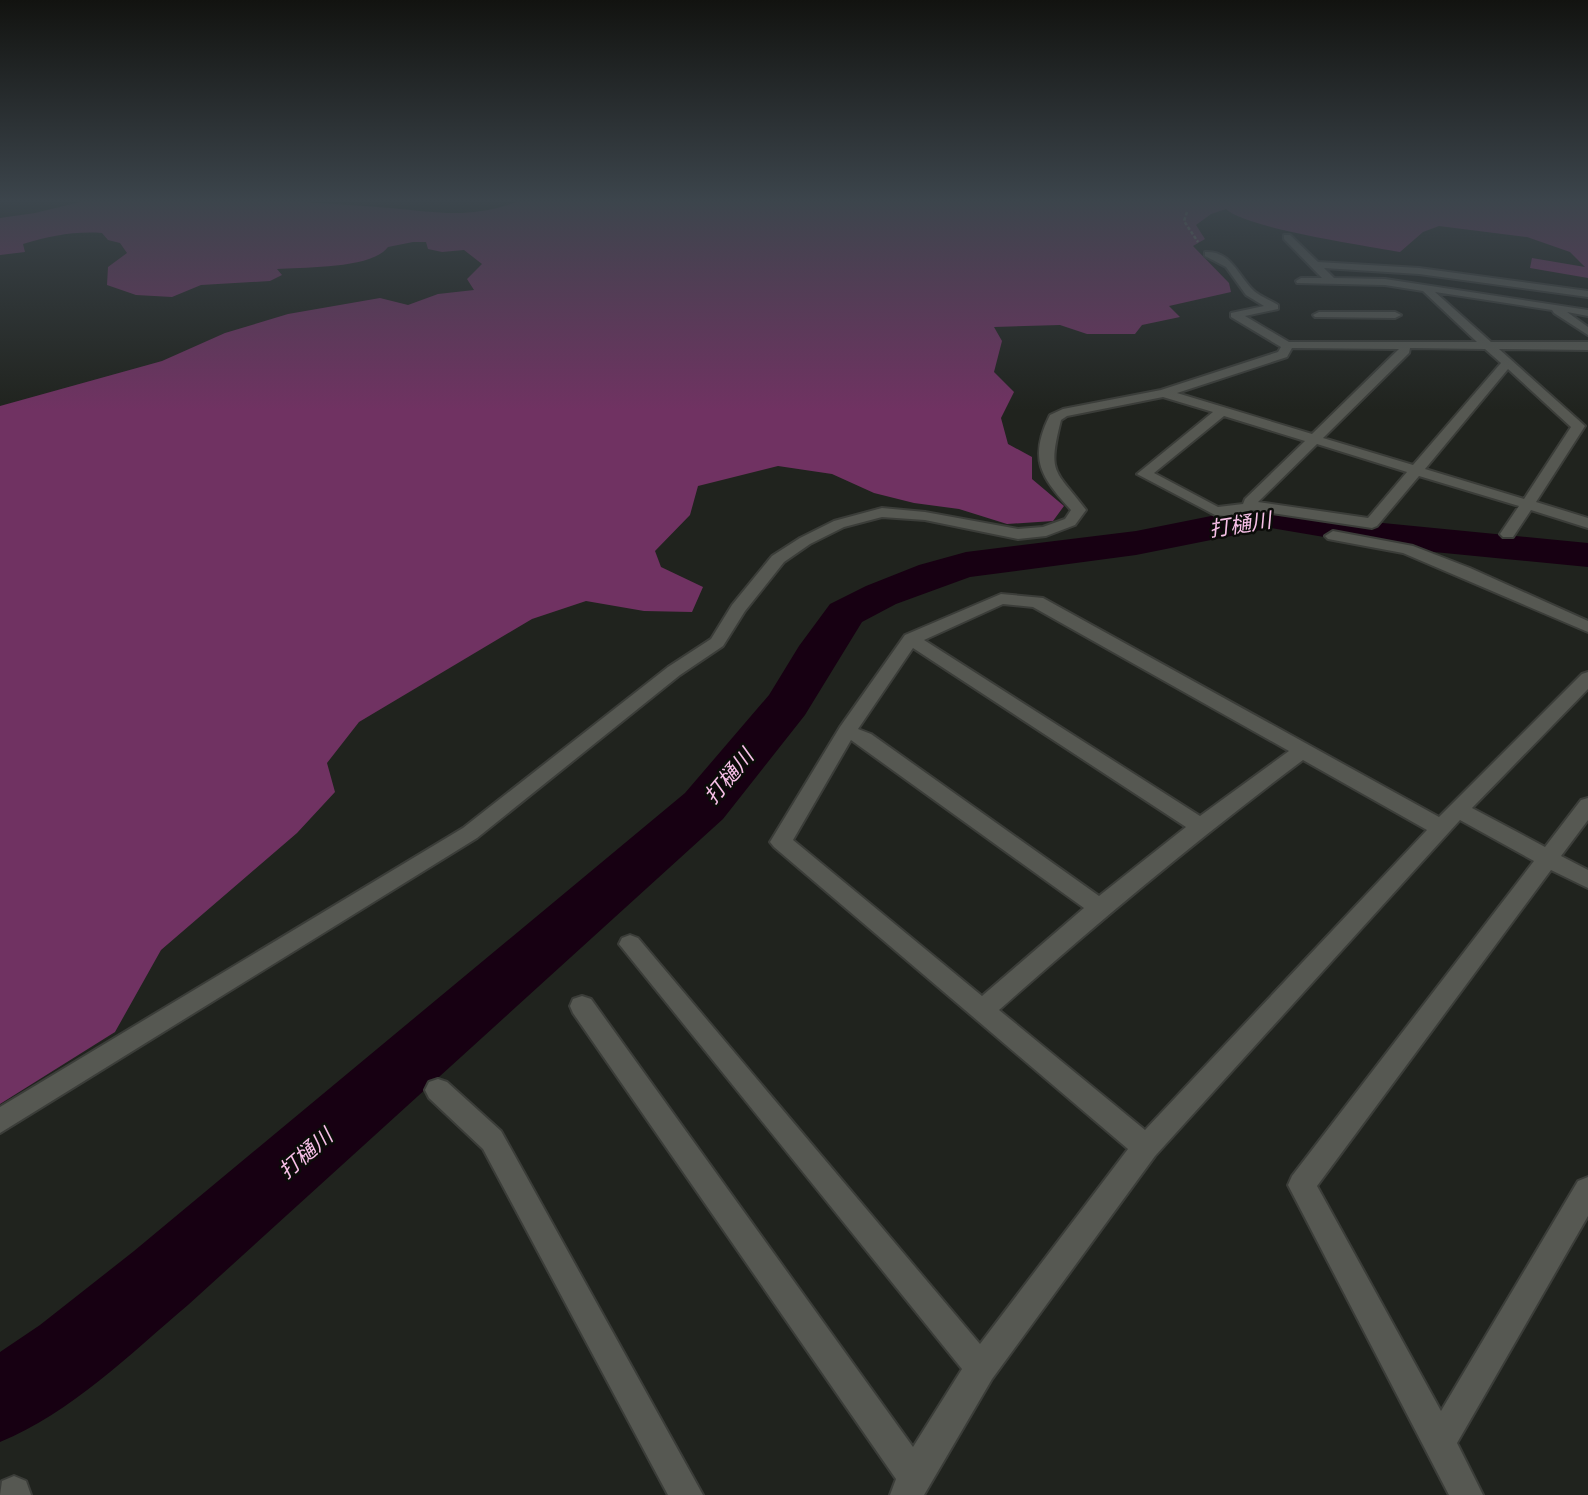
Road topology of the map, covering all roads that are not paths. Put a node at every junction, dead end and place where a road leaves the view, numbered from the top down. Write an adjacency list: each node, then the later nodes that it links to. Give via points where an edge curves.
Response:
1 (1233, 270): 14 (street, via 1250,293 1274,307 1235,315)
2 (1321, 270): 5 (street)
3 (1418, 270): 7 (street)
4 (1301, 281): 5 (street)
5 (1331, 281): 6 (street)
6 (1428, 289): 8 (street); 15 (street)
7 (1588, 294)
8 (1558, 307): 9 (street); 12 (street)
9 (1588, 313)
10 (1319, 315): 13 (street)
11 (1395, 315): 13 (street)
12 (1588, 332)
13 (1385, 333): 14 (street); 15 (street); 20 (street, via 1405,350)
14 (1287, 346): 18 (street, via 1283,354)
15 (1490, 346): 16 (street); 17 (street)
16 (1588, 346)
17 (1511, 365): 21 (street, via 1504,366); 22 (street, via 1578,426)
18 (1164, 393): 19 (street); 42 (street, via 1055,418 1045,456 1046,472 1079,510 1070,522 1018,534 882,512 839,524 805,541 778,559 717,642 470,833)
19 (1221, 412): 20 (street); 23 (street, via 1144,474 1215,511)
20 (1313, 440): 21 (street); 23 (street, via 1250,502)
21 (1416, 471): 22 (street); 23 (street, via 1372,523)
22 (1528, 505): 24 (street); 25 (street)
23 (1252, 506)
24 (1588, 523)
25 (1508, 534)
26 (1333, 536): 27 (street, via 1407,550)
27 (1588, 627)
28 (911, 639): 30 (street); 31 (street, via 1001,599 1037,601); 34 (street)
29 (1588, 678): 33 (street)
30 (847, 731): 37 (street, via 864,738); 40 (street, via 781,842)
31 (1302, 751): 33 (street); 34 (street)
32 (1588, 805): 35 (street)
33 (1449, 819): 35 (street); 43 (street)
34 (1202, 826): 37 (street)
35 (1546, 858): 36 (street); 46 (street, via 1301,1185)
36 (1588, 880)
37 (1099, 908): 40 (street)
38 (630, 944): 45 (street)
39 (582, 1006): 47 (street)
40 (983, 1010): 43 (street)
41 (438, 1090): 48 (street, via 492,1140)
42 (0, 1121)
43 (1146, 1147): 45 (street)
44 (1588, 1190): 46 (street)
45 (981, 1368): 47 (street)
46 (1440, 1442): 49 (street)
47 (911, 1486)
48 (686, 1495)
49 (1466, 1495)

